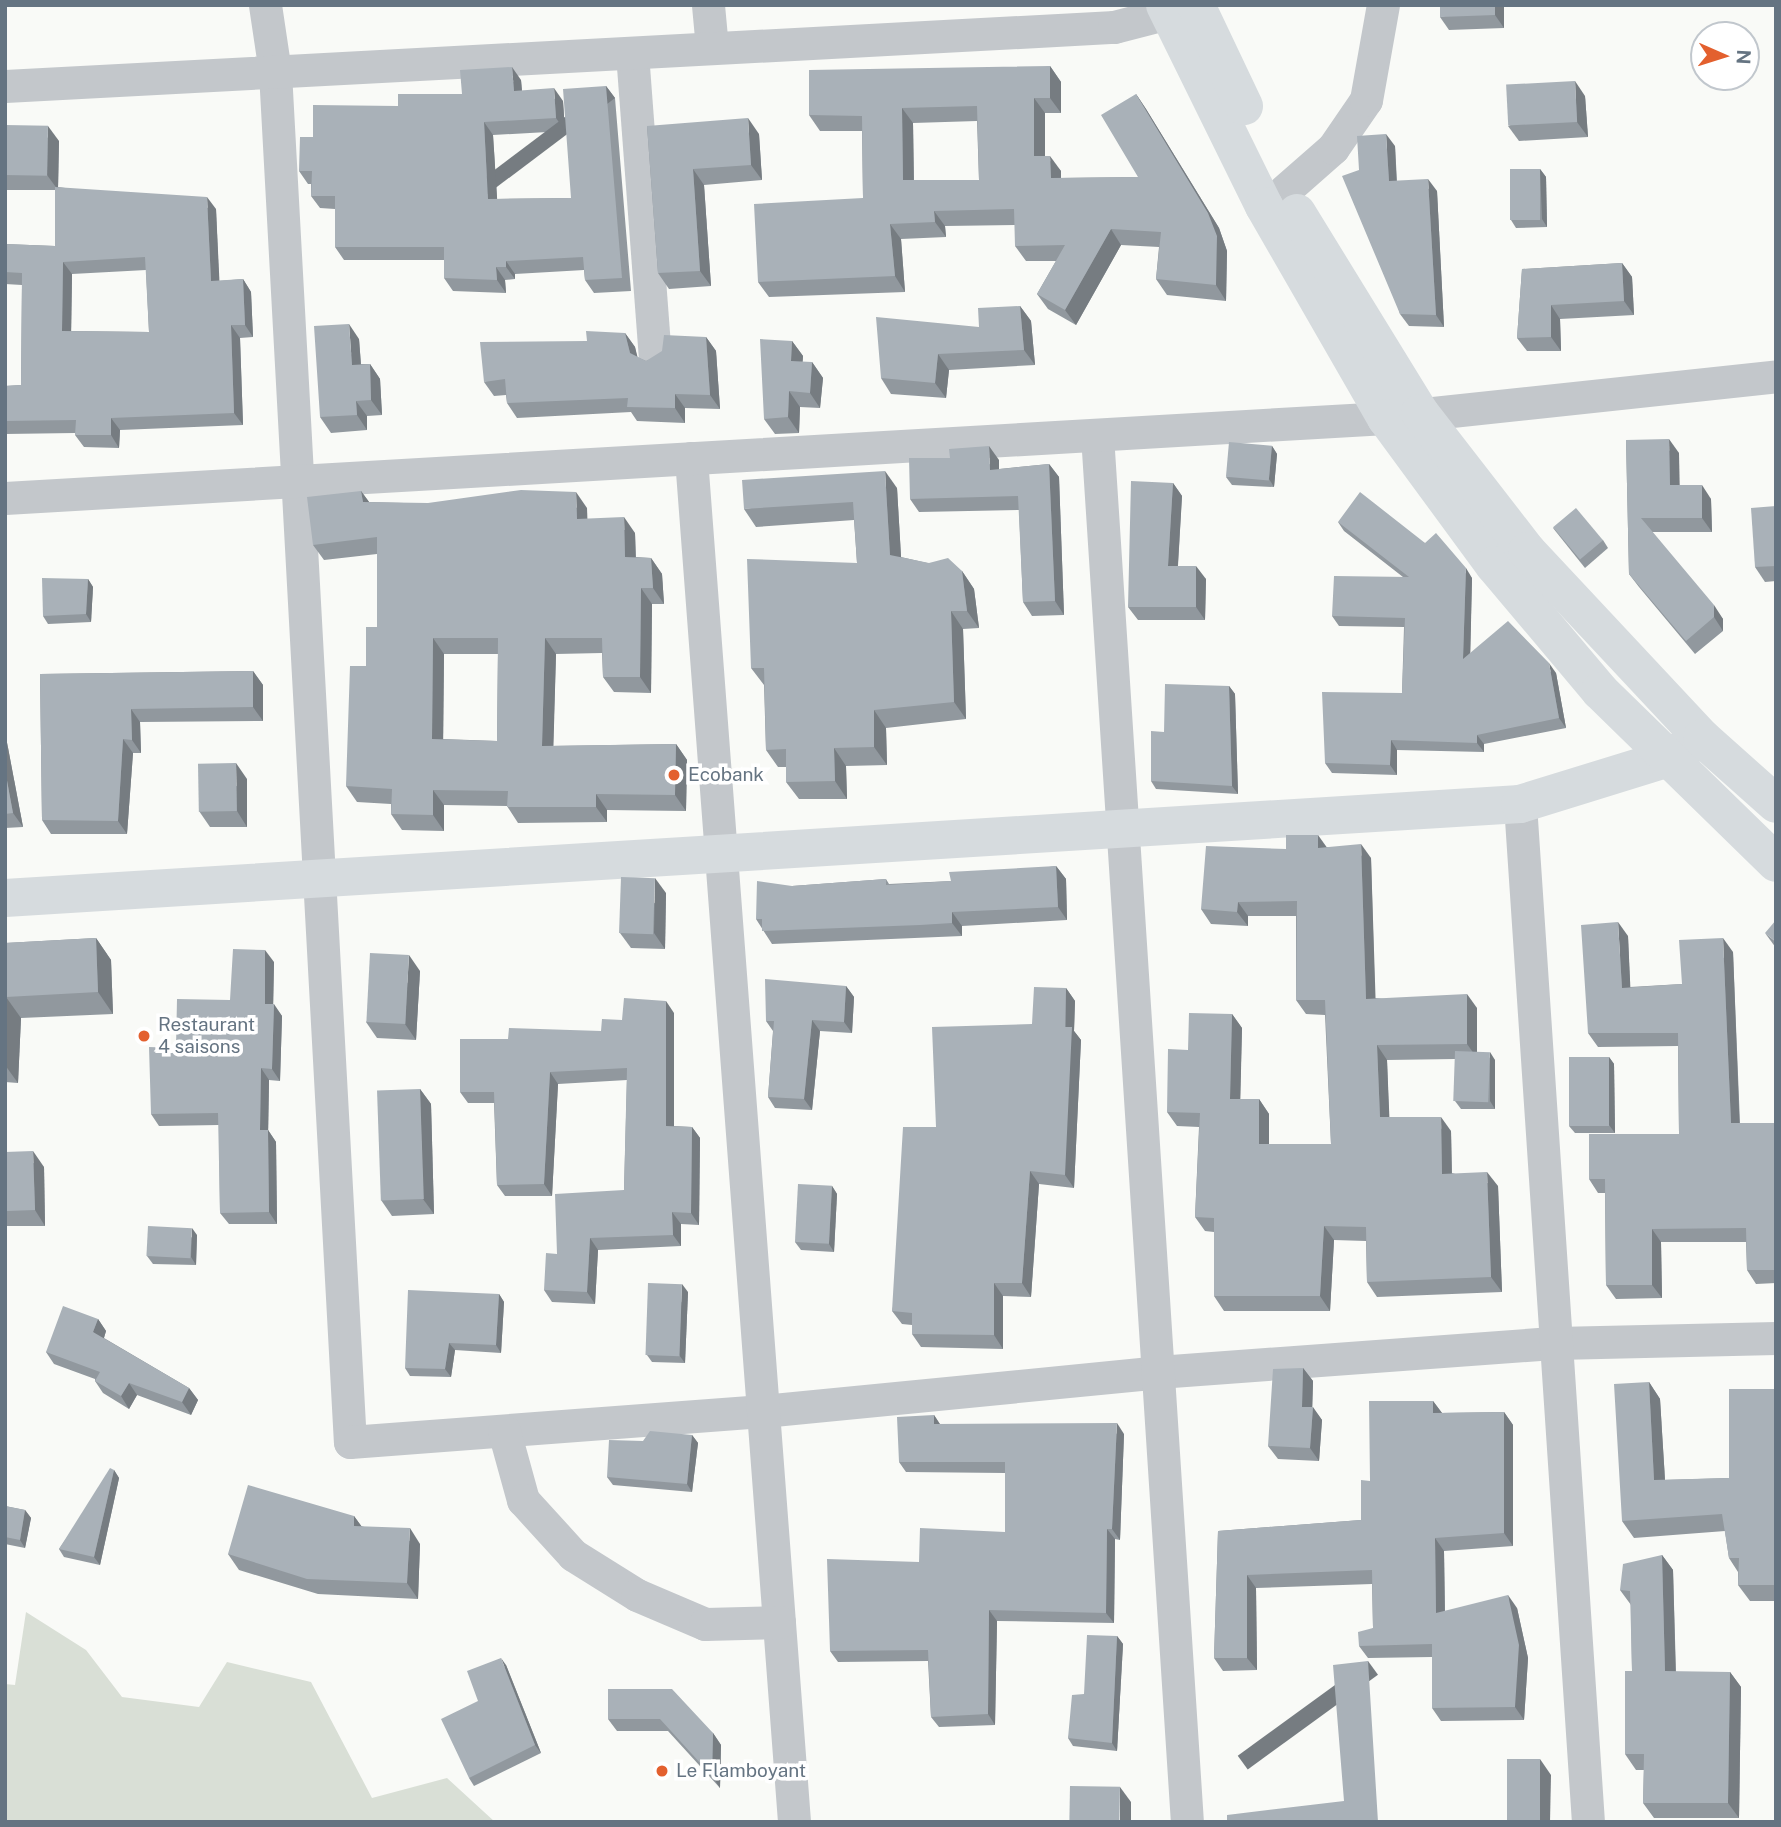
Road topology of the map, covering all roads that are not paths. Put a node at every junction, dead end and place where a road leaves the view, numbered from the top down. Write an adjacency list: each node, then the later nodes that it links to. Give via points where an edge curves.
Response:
1 (265, 5): 7 (street)
2 (708, 5): 5 (street)
3 (1383, 5): 9 (street, via 1366,100 1333,148)
4 (1176, 8): 5 (street, via 1114,27); 9 (main road); 12 (main road, via 1264,206)
5 (712, 48): 6 (street)
6 (632, 53): 7 (street); 10 (street)
7 (275, 72): 8 (street); 15 (street)
8 (5, 86)
9 (1284, 191): 12 (main road)
10 (655, 356)
11 (1776, 376): 12 (street)
12 (1403, 416): 13 (street); 17 (main road); 18 (main road, via 1494,565)
13 (1097, 435): 14 (street); 21 (street)
14 (691, 458): 15 (street); 22 (street)
15 (298, 482): 16 (street); 24 (street)
16 (5, 498)
17 (1702, 738): 18 (main road); 20 (main road)
18 (1665, 759): 19 (main road); 23 (main road)
19 (1520, 804): 21 (main road); 27 (street)
20 (1776, 804)
21 (1123, 829): 22 (main road); 28 (street)
22 (721, 854): 24 (main road); 29 (street)
23 (1776, 863)
24 (320, 879): 25 (main road); 30 (street, via 350,1442)
25 (5, 898)
26 (1776, 1338): 27 (street)
27 (1556, 1343): 28 (street); 34 (street)
28 (1158, 1372): 29 (street); 33 (street)
29 (763, 1411): 30 (street); 31 (street)
30 (504, 1431): 31 (street, via 523,1500 573,1555 636,1595 705,1624)
31 (779, 1622): 32 (street)
32 (794, 1822)
33 (1187, 1822)
34 (1588, 1822)

